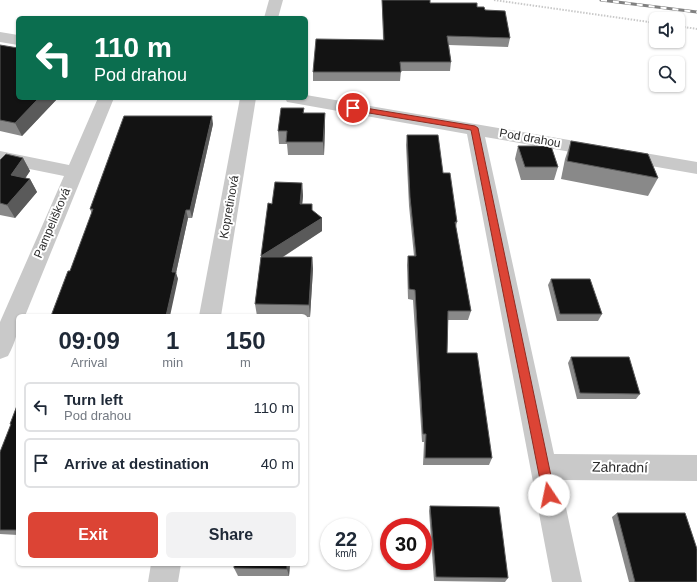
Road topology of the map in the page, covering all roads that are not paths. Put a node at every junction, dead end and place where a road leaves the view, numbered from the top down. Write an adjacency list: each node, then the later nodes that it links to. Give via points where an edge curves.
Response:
1 (276, 0): 2 (street)
2 (272, 16)
3 (0, 37): 4 (street)
4 (16, 40)
5 (105, 100): 11 (street, Pampelišková)
6 (248, 100): 12 (street, Kopretinová)
7 (305, 100): 8 (street, Pod drahou)
8 (475, 128): 10 (street, Pod drahou); 15 (street)
9 (0, 157): 11 (street)
10 (697, 168)
11 (74, 172): 13 (street, Pampelišková)
12 (210, 314)
13 (6, 321): 14 (street, Pampelišková)
14 (0, 350)
15 (543, 466): 16 (street, Zahradní); 19 (street)
16 (697, 468)
17 (166, 566): 18 (street)
18 (163, 582)
19 (567, 582)

